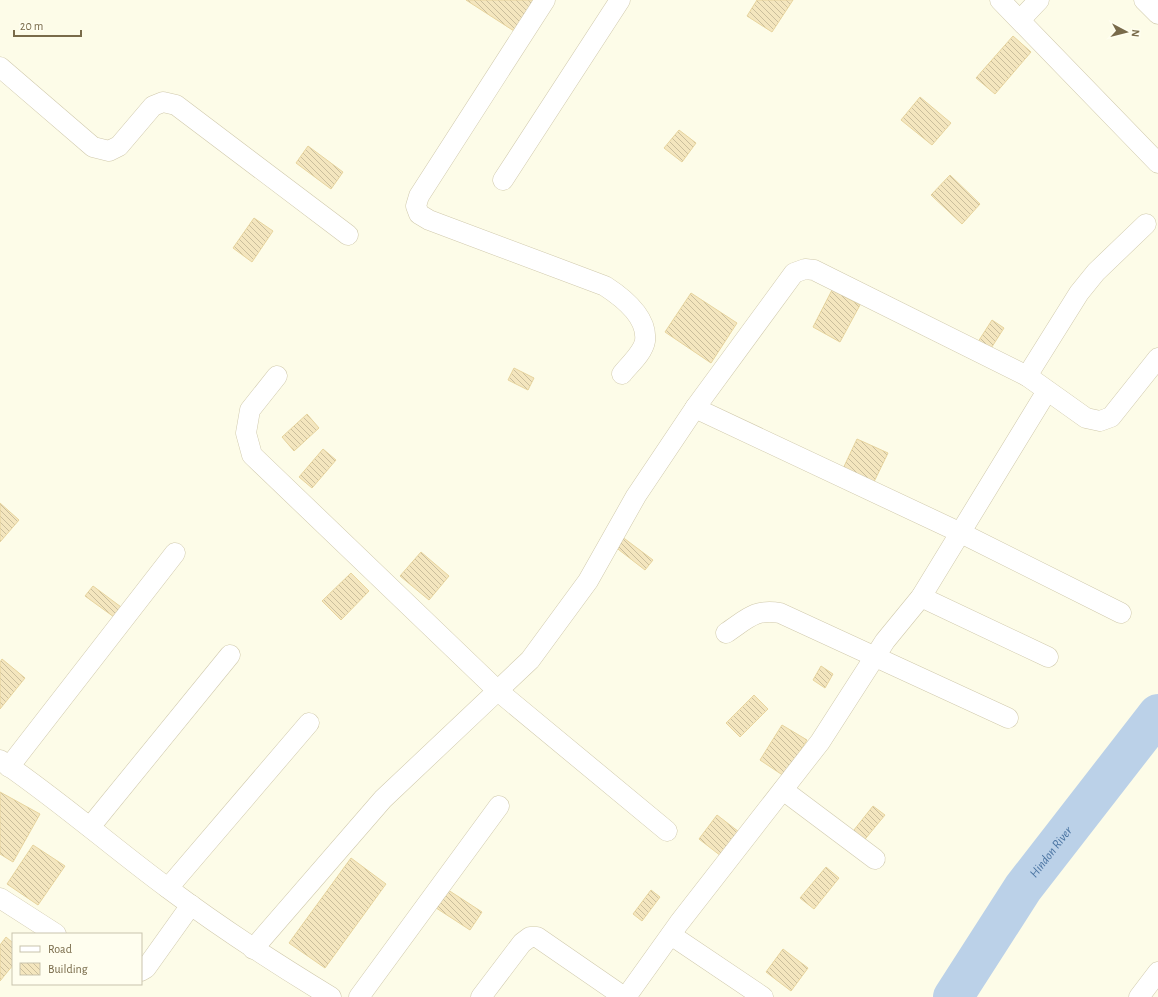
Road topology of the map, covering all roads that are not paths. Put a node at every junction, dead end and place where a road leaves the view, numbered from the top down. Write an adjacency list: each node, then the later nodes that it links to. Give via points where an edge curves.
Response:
1 (545, 0): 14 (street, via 419,196 416,206 419,214 429,220 605,286 621,297 636,313 644,329 645,342 641,351)
2 (620, 0): 10 (street)
3 (1000, 0): 7 (street)
4 (1039, 0): 7 (street)
5 (1144, 0): 6 (street)
6 (1158, 14)
7 (1020, 20): 9 (street)
8 (0, 67): 12 (street, via 92,147 109,151 119,146 152,106 163,102 176,104)
9 (1158, 163)
10 (503, 180)
11 (1146, 224): 16 (street, via 1096,272 1079,293)
12 (348, 235)
13 (1158, 358): 17 (street, via 1111,417 1100,421 1086,418)
14 (622, 374)
15 (277, 376): 27 (street, via 250,410 246,433 252,455)
16 (1027, 376): 17 (street); 18 (street, via 814,270 805,269 794,274)
17 (1047, 391): 19 (street)
18 (695, 408): 19 (street); 27 (street, via 636,496 588,581 530,660)
19 (961, 533): 21 (street); 22 (street)
20 (175, 553): 30 (street)
21 (921, 597): 25 (street); 26 (street)
22 (1121, 613)
23 (726, 633): 25 (street, via 751,616 766,610 780,613)
24 (230, 655): 33 (street)
25 (876, 656): 28 (street); 31 (street, via 820,742)
26 (1048, 657)
27 (498, 691): 34 (street); 41 (street, via 383,800)
28 (1008, 718)
29 (310, 723): 36 (street)
30 (4, 764): 33 (street)
31 (783, 790): 35 (street); 40 (street)
32 (499, 806): 45 (street)
33 (90, 827): 36 (street)
34 (667, 831)
35 (875, 859)
36 (168, 888): 38 (street)
37 (0, 898): 39 (street)
38 (191, 905): 41 (street); 42 (street)
39 (54, 933)
40 (671, 936): 47 (street); 48 (street)
41 (253, 949): 44 (street)
42 (142, 970)
43 (1158, 972): 49 (street)
44 (331, 997)
45 (359, 997)
46 (481, 997): 47 (street, via 522,944 530,938 537,937)
47 (625, 997)
48 (763, 997)
49 (1139, 997)

